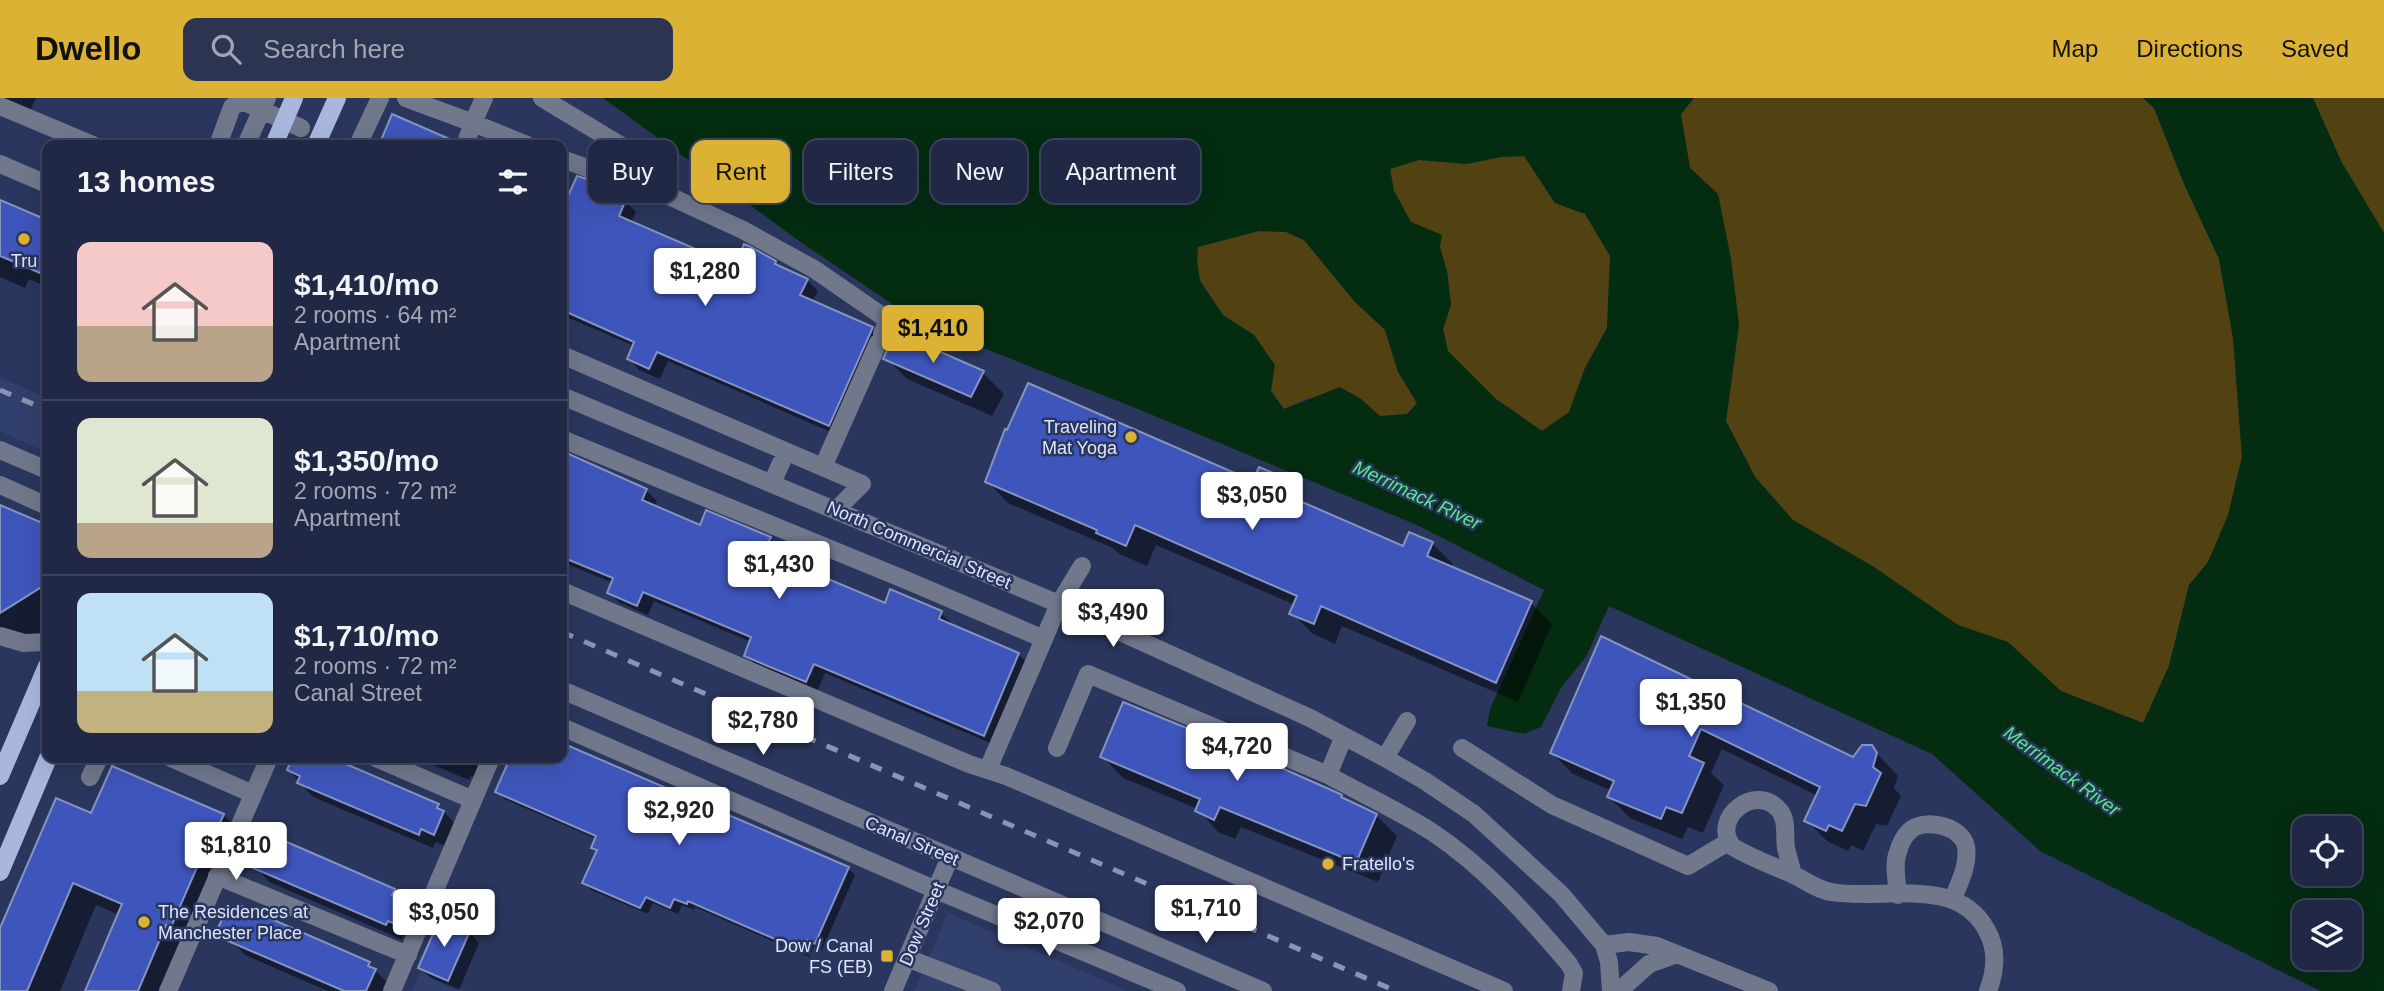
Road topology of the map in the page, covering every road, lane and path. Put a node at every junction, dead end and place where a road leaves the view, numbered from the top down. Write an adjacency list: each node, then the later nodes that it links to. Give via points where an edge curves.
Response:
1 (294, 98): 15 (main road, bridge)
2 (337, 98): 16 (main road)
3 (380, 98): 17 (street)
4 (406, 98): 10 (street)
5 (484, 98): 10 (street)
6 (542, 98): 20 (street)
7 (234, 101): 8 (street); 13 (street)
8 (264, 104): 11 (street); 14 (street)
9 (0, 106): 12 (street)
10 (473, 123): 18 (street); 19 (street)
11 (301, 128)
12 (81, 140)
13 (220, 140)
14 (248, 140)
15 (276, 140)
16 (318, 140)
17 (360, 140)
18 (467, 140)
19 (515, 140)
20 (612, 140)
21 (567, 161): 23 (street)
22 (0, 164): 24 (street)
23 (588, 168)
24 (42, 182)
25 (677, 200): 31 (street, via 814,269 883,332)
26 (567, 357): 30 (street)
27 (567, 398): 33 (street, North Commercial Street)
28 (567, 441): 41 (street)
29 (0, 450): 32 (street)
30 (786, 452): 31 (street); 33 (street)
31 (823, 467): 36 (street, via 862,484)
32 (42, 468)
33 (772, 483): 36 (street, North Commercial Street)
34 (0, 485): 35 (street)
35 (42, 504)
36 (836, 510): 39 (street, North Commercial Street)
37 (1082, 566): 39 (street)
38 (567, 594): 57 (street)
39 (1059, 604): 41 (street); 47 (street, North Commercial Street)
40 (0, 636): 42 (street)
41 (1044, 639): 57 (street)
42 (42, 642)
43 (42, 678): 59 (main road)
44 (567, 692): 64 (street, Canal Street)
45 (1407, 721): 50 (street)
46 (567, 729): 68 (street, Canal Street)
47 (1344, 736): 50 (street, North Commercial Street); 58 (street)
48 (1057, 748): 58 (street, via 1088,674)
49 (1462, 748): 63 (street, via 1552,806 1688,866)
50 (1385, 758): 71 (street, North Commercial Street, via 1474,814 1561,894)
51 (46, 763): 65 (main road)
52 (97, 763): 60 (street)
53 (182, 763): 61 (street)
54 (267, 763): 61 (street)
55 (388, 763): 62 (street)
56 (489, 763): 62 (street)
57 (988, 769): 81 (street)
58 (1328, 775): 82 (street, via 1431,831 1472,863 1569,964 1574,973)
59 (0, 776)
60 (90, 777)
61 (253, 794): 67 (street)
62 (473, 800): 73 (street)
63 (1728, 842): 66 (street); 66 (street, via 1730,815 1738,806 1749,800 1770,803 1784,820)
64 (950, 857): 68 (street, Dow Street); 80 (street, Canal Street)
65 (0, 872)
66 (1794, 875): 69 (street, via 1828,892)
67 (217, 876): 73 (street); 75 (street)
68 (936, 890): 74 (street, Dow Street); 79 (street, Canal Street)
69 (1898, 895): 70 (street); 70 (street, via 1896,855 1903,840 1913,829 1933,824 1950,829 1966,844 1966,860)
70 (1953, 899): 86 (street, via 1980,918 1989,934 1994,973)
71 (1604, 945): 72 (street, via 1629,942); 83 (street, North Commercial Street)
72 (1676, 954): 84 (street, via 1649,964); 85 (street)
73 (408, 956): 76 (street)
74 (907, 958): 77 (street, Dow Street); 78 (street)
75 (168, 991)
76 (392, 991)
77 (893, 991)
78 (992, 991)
79 (1177, 991)
80 (1263, 991)
81 (1504, 991)
82 (1571, 991)
83 (1611, 991)
84 (1619, 991)
85 (1769, 991)
86 (1988, 991)

